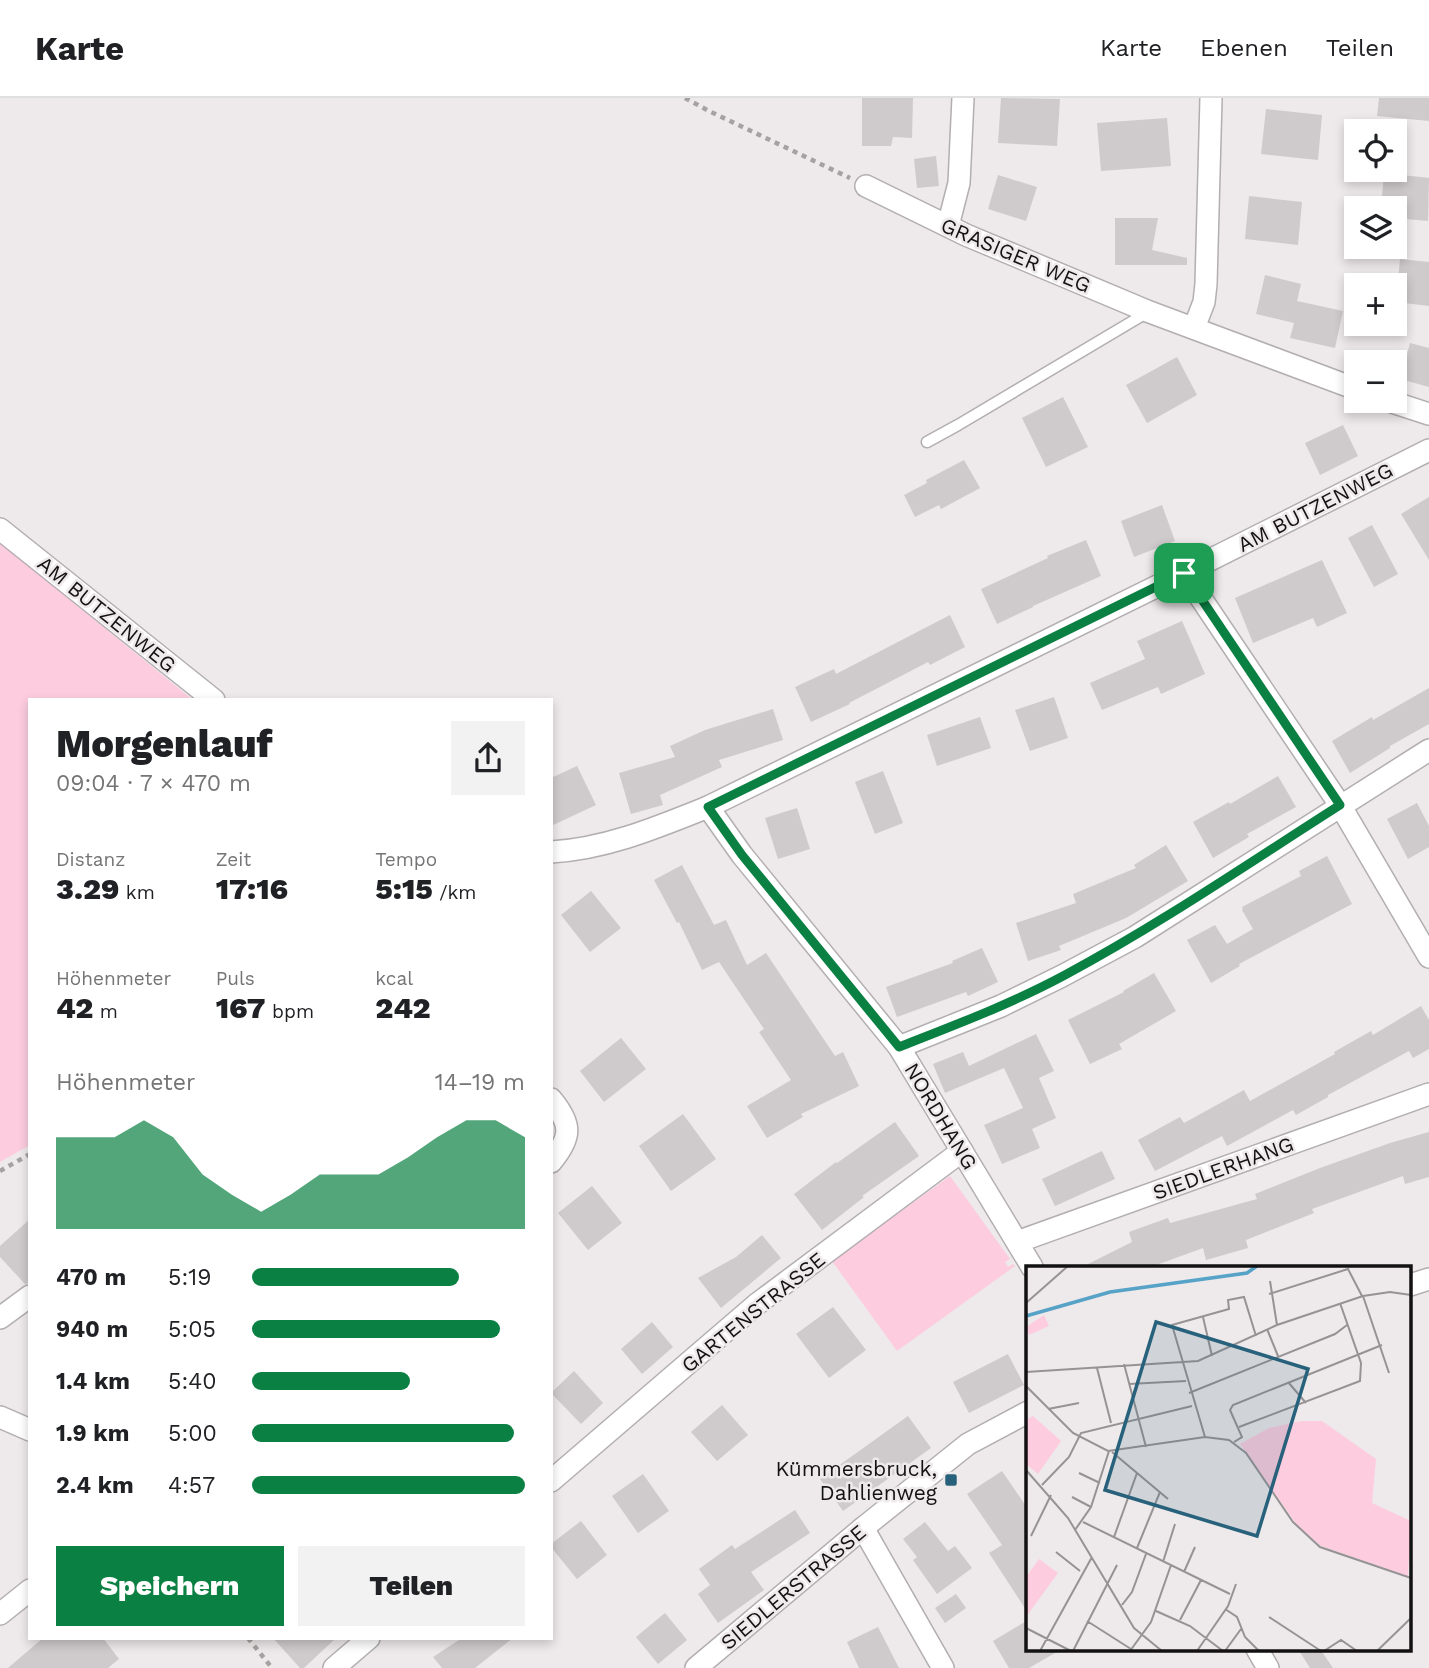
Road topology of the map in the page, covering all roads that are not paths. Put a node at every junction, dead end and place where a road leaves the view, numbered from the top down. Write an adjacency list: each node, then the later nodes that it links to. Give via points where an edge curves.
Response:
1 (963, 98): 4 (street, via 959,183)
2 (1211, 98): 6 (street, via 1206,284)
3 (866, 186): 4 (street, GRASIGER WEG)
4 (948, 226): 5 (street, GRASIGER WEG)
5 (1147, 311): 6 (street, GRASIGER WEG); 10 (lane)
6 (1194, 328): 7 (street, GRASIGER WEG)
7 (1344, 384)
8 (1407, 407): 9 (street)
9 (1429, 414)
10 (927, 442)
11 (1429, 450): 13 (street, AM BUTZENWEG)
12 (0, 529): 14 (street, AM BUTZENWEG)
13 (1184, 573): 16 (street); 17 (street, AM BUTZENWEG)
14 (211, 698)
15 (1429, 750): 16 (street)
16 (1340, 805): 19 (street); 20 (street, via 1135,937 1001,1006)
17 (708, 807): 18 (street, AM BUTZENWEG, via 613,842); 20 (street, NORDHANG)
18 (553, 852)
19 (1429, 957)
20 (899, 1047): 23 (street, NORDHANG)
21 (1429, 1094): 25 (street, SIEDLERHANG)
22 (553, 1101): 24 (street, via 567,1126 566,1141)
23 (962, 1151): 25 (street, NORDHANG); 34 (street, GARTENSTRASSE, via 757,1304)
24 (553, 1159)
25 (1017, 1242): 26 (street, NORDHANG)
26 (1031, 1266)
27 (1429, 1279): 28 (street)
28 (1412, 1284)
29 (28, 1297): 30 (street)
30 (0, 1318)
31 (1026, 1413): 35 (street, SIEDLERSTRASSE, via 968,1444)
32 (0, 1417): 33 (street)
33 (28, 1429)
34 (553, 1479)
35 (863, 1528): 41 (street, SIEDLERSTRASSE); 42 (street)
36 (28, 1592): 37 (street)
37 (0, 1614)
38 (367, 1640): 40 (street)
39 (1258, 1650): 43 (street)
40 (334, 1668)
41 (696, 1668)
42 (943, 1668)
43 (1268, 1668)

